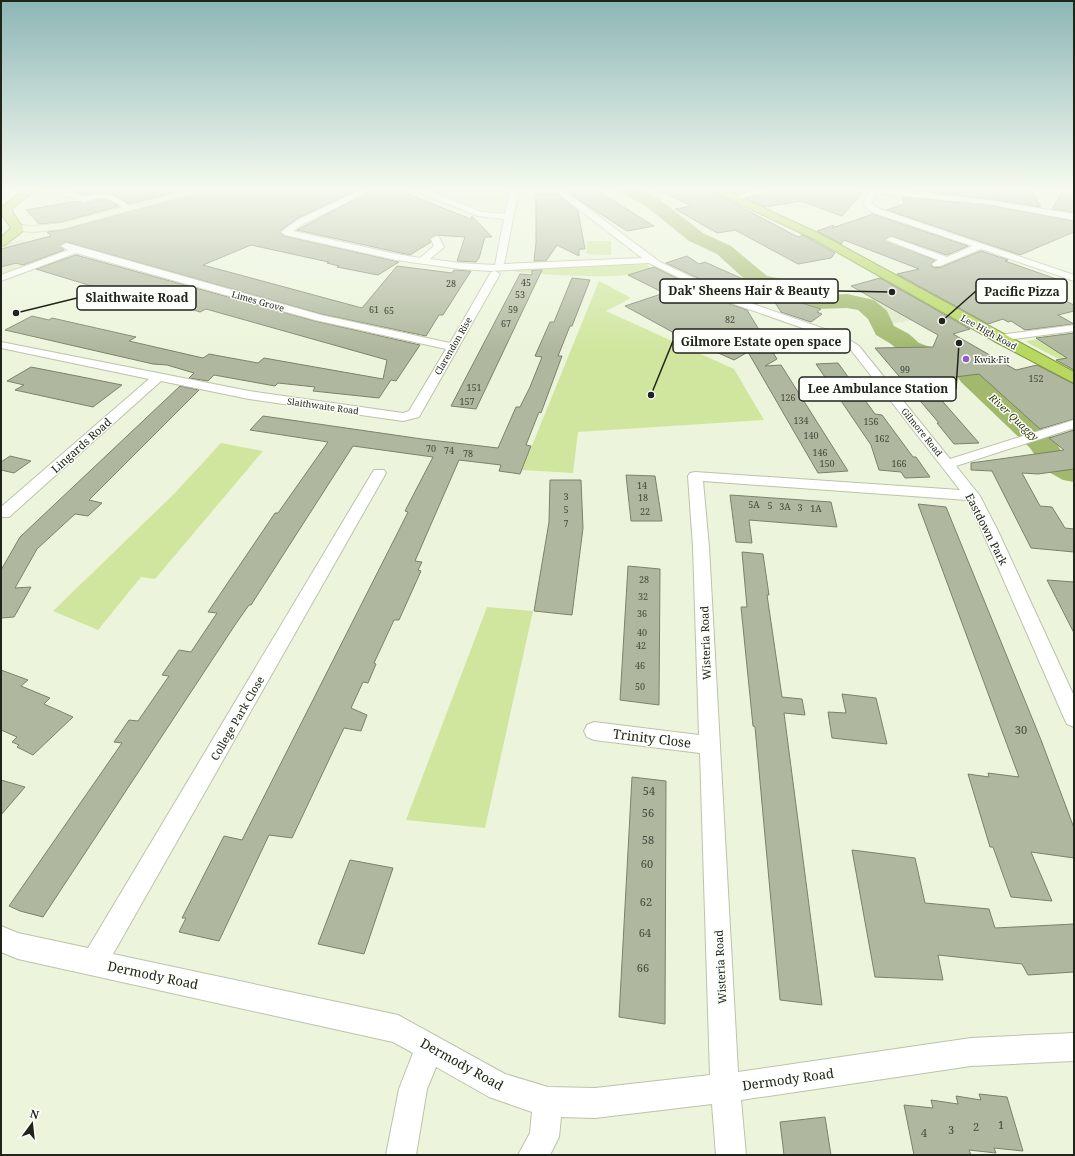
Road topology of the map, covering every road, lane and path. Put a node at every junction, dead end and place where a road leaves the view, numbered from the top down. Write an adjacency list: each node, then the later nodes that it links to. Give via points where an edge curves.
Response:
1 (324, 242): 13 (street)
2 (437, 242): 13 (street, via 439,247)
3 (504, 242): 15 (street, Clarendon Rise)
4 (626, 242): 11 (street, Gilmore Road)
5 (827, 242): 19 (highway, Lee High Road)
6 (896, 242): 12 (street)
7 (969, 242): 9 (street)
8 (66, 246): 10 (street, Limes Grove)
9 (980, 246): 12 (street); 17 (street)
10 (76, 250): 16 (street); 21 (street, Limes Grove, via 319,318)
11 (650, 260): 15 (street); 26 (street, Gilmore Road, via 735,301 808,325 848,343 863,358)
12 (946, 260): 14 (street)
13 (422, 261): 15 (street)
14 (931, 266)
15 (497, 271): 21 (street, Clarendon Rise)
16 (1, 278)
17 (1074, 278)
18 (1074, 328): 19 (street)
19 (999, 338): 23 (highway, Lee High Road)
20 (1, 345): 22 (street, Slaithwaite Road)
21 (452, 347): 24 (street, Clarendon Rise, via 420,405)
22 (158, 377): 24 (street, Slaithwaite Road, via 293,402); 29 (street, Lingards Road)
23 (1074, 378)
24 (410, 416)
25 (1074, 424): 26 (street)
26 (948, 464): 28 (street, Eastdown Park)
27 (379, 474): 34 (street, College Park Close)
28 (972, 496): 30 (street, Eastdown Park); 32 (street, Wisteria Road, via 695,476 701,547)
29 (2, 513)
30 (1074, 718)
31 (594, 731): 32 (street, Trinity Close)
32 (709, 745): 37 (street, Wisteria Road)
33 (1, 939): 34 (street, Dermody Road, via 18,946)
34 (94, 962): 35 (street, Dermody Road, via 398,1029)
35 (430, 1047): 38 (street, Dermody Road, via 500,1087); 39 (street, via 413,1088)
36 (1074, 1047): 37 (street, Dermody Road, via 971,1052)
37 (725, 1088): 38 (street, Dermody Road, via 595,1103); 41 (street, Wisteria Road)
38 (548, 1102): 40 (street, via 544,1137)
39 (401, 1155)
40 (533, 1155)
41 (731, 1155)

